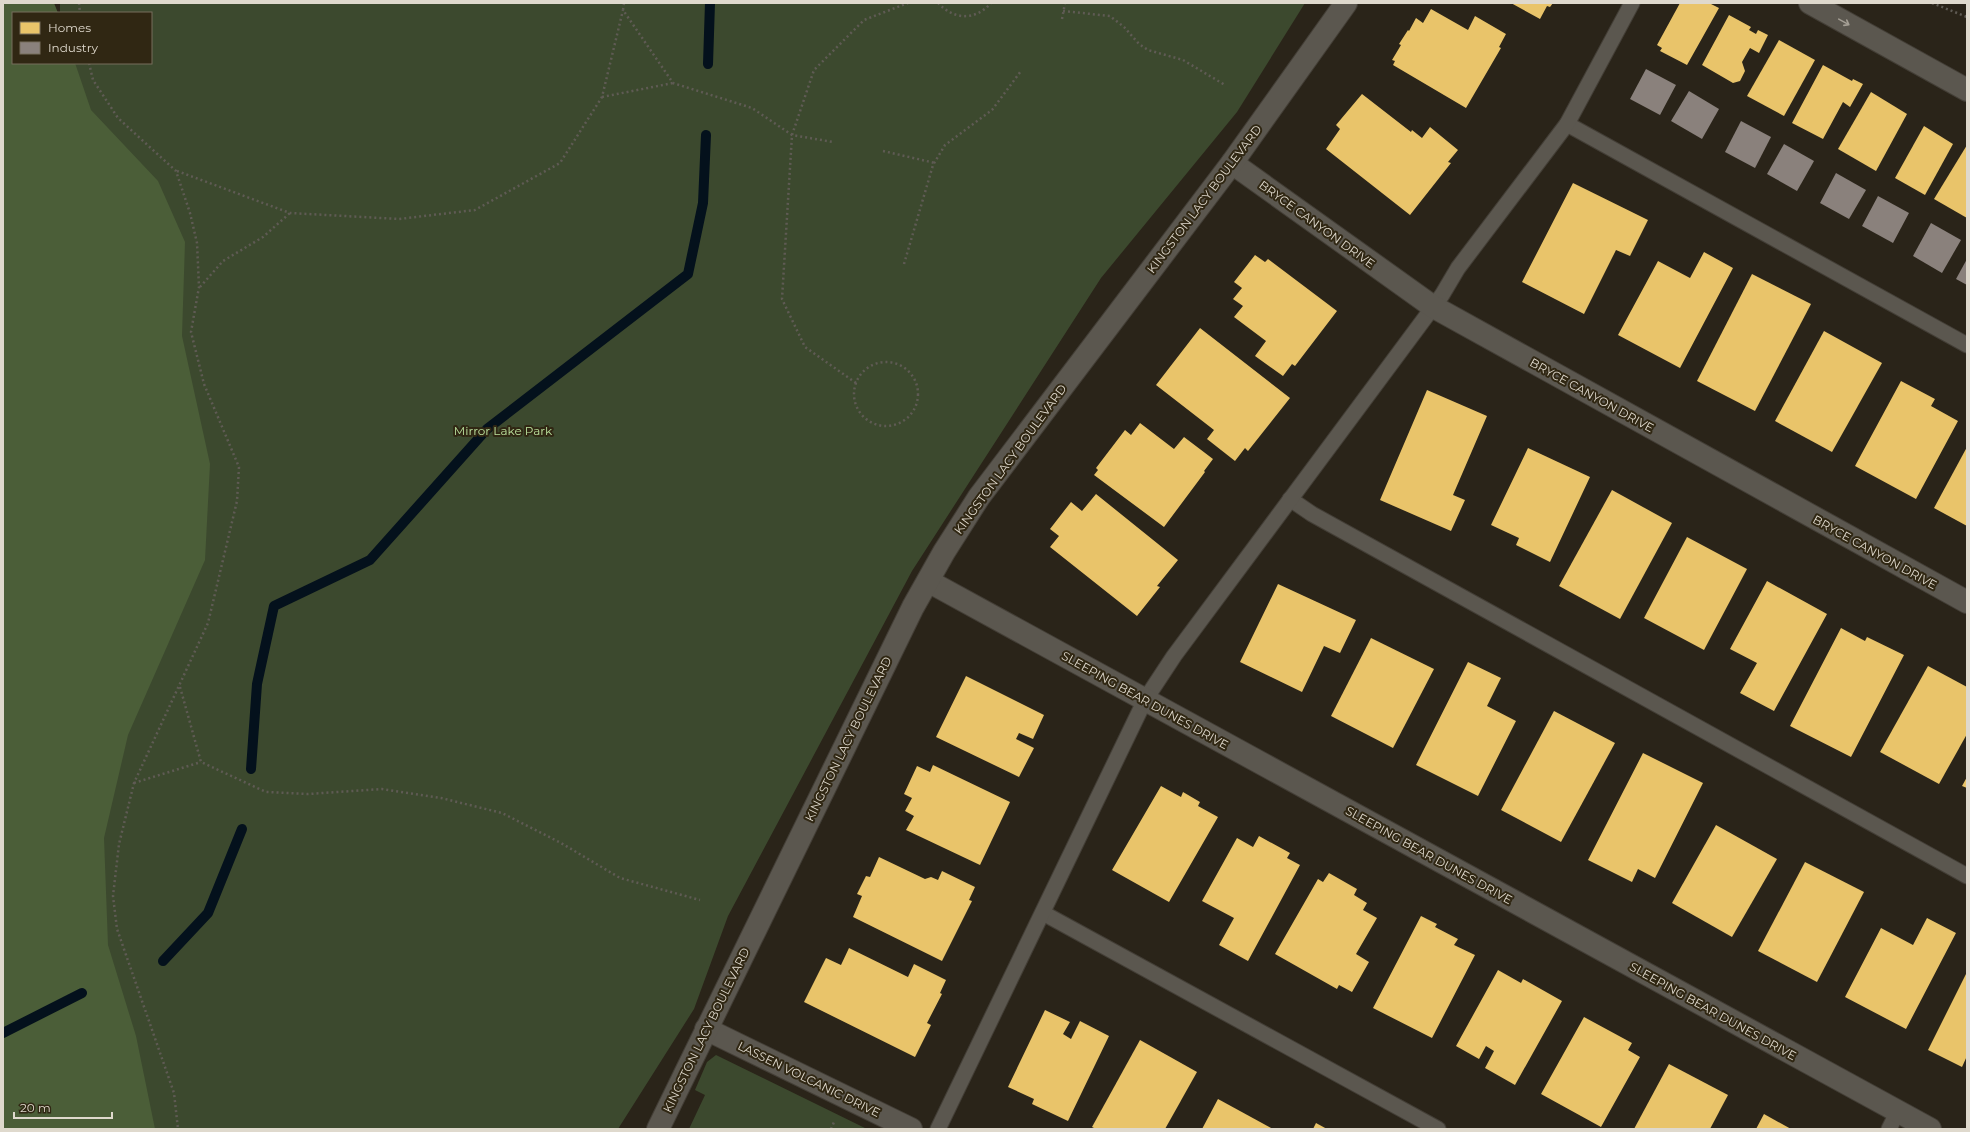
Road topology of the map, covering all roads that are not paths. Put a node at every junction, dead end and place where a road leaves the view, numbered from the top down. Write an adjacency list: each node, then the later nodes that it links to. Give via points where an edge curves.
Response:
1 (1346, 3): 6 (street, KINGSTON LACY BOULEVARD)
2 (1632, 3): 5 (lane)
3 (1810, 3): 4 (street, one-way to 4)
4 (1967, 90)
5 (1567, 124): 7 (lane); 8 (lane)
6 (1232, 163): 7 (street, BRYCE CANYON DRIVE); 10 (street, KINGSTON LACY BOULEVARD, via 979,498)
7 (1432, 306): 9 (lane); 11 (street, BRYCE CANYON DRIVE)
8 (1967, 345)
9 (1290, 498): 12 (lane, via 1174,656); 13 (lane, via 1312,514)
10 (928, 582): 12 (street, SLEEPING BEAR DUNES DRIVE); 15 (street, KINGSTON LACY BOULEVARD, via 913,607)
11 (1967, 602)
12 (1145, 700): 14 (lane); 16 (street, SLEEPING BEAR DUNES DRIVE)
13 (1967, 876)
14 (1043, 913): 19 (lane); 20 (lane)
15 (706, 1029): 17 (street, KINGSTON LACY BOULEVARD); 18 (street, LASSEN VOLCANIC DRIVE)
16 (1893, 1120): 21 (street, SLEEPING BEAR DUNES DRIVE)
17 (658, 1129)
18 (911, 1129)
19 (938, 1129)
20 (1438, 1129)
21 (1930, 1129)

